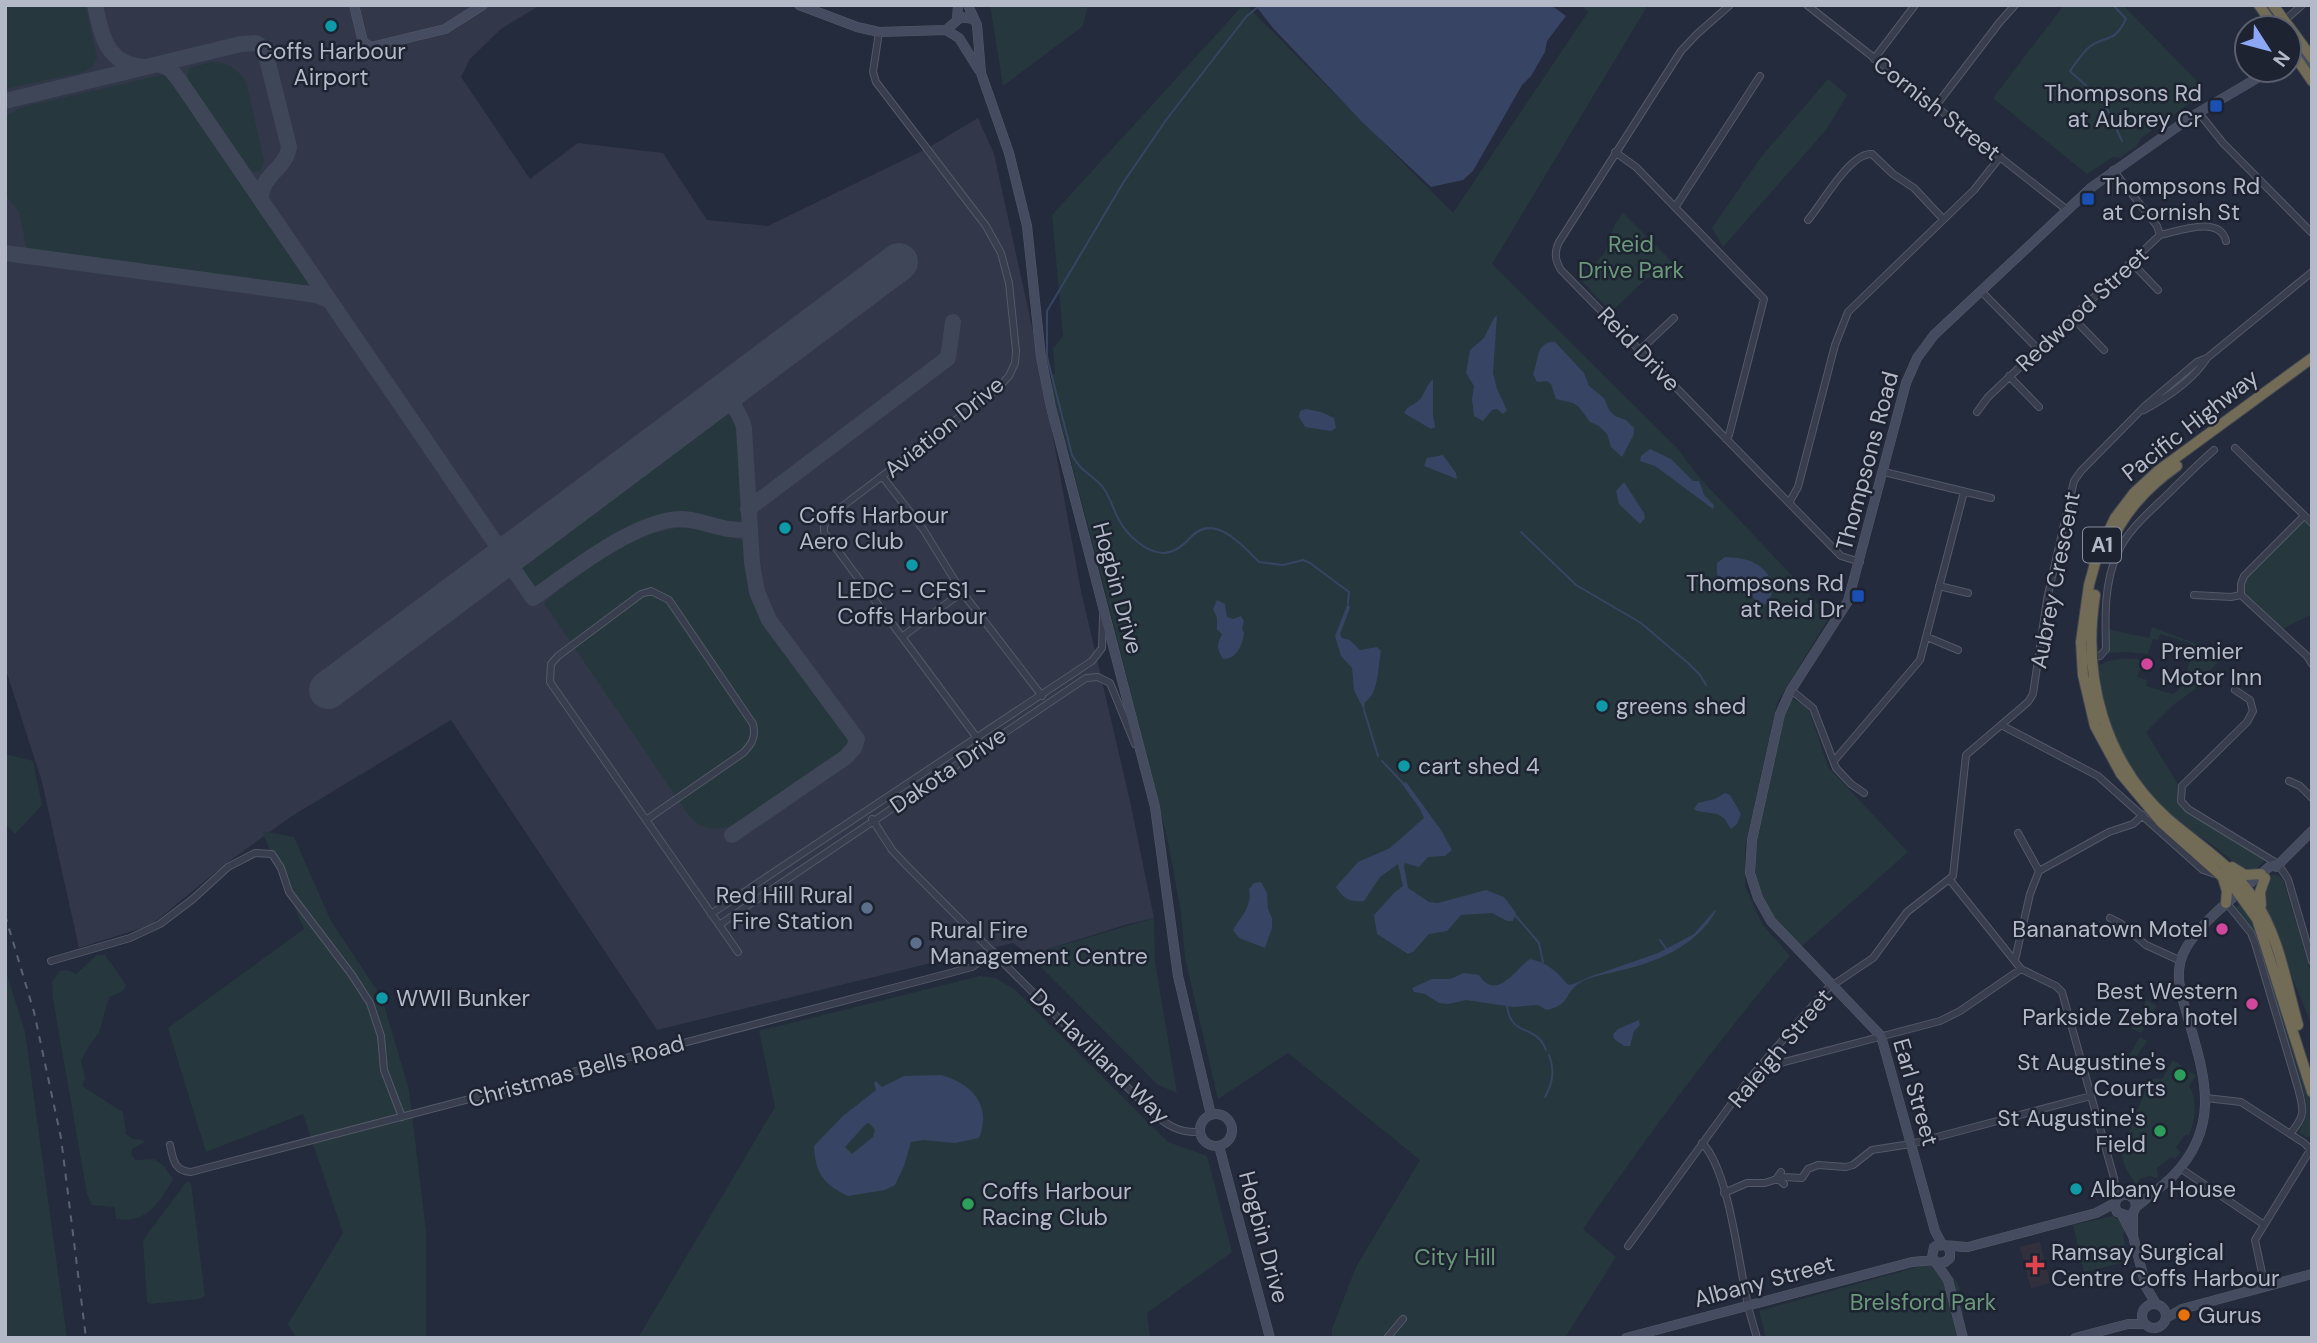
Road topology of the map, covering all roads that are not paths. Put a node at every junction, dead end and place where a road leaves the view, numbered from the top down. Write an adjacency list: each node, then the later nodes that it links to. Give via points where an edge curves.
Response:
1 (354, 5): 2 (street, via 363,42 371,47 445,29)
2 (483, 5)
3 (799, 5): 14 (street)
4 (958, 5): 12 (street)
5 (968, 5): 11 (street)
6 (1730, 5): 23 (street, Reid Drive, via 1681,51)
7 (1807, 5): 10 (street, Cornish Street)
8 (1915, 5): 17 (street)
9 (2015, 5): 21 (street)
10 (1816, 8): 17 (street, Cornish Street)
11 (972, 19): 12 (street, via 965,16); 15 (street)
12 (956, 21): 13 (street); 16 (street)
13 (946, 30): 14 (street); 16 (street)
14 (879, 32): 51 (street, Aviation Drive, via 873,72 876,82 986,226 1001,253 1016,351 1009,376 998,387)
15 (976, 33): 16 (street, via 971,39); 18 (street, Hogbin Drive)
16 (957, 37): 18 (street, Hogbin Drive)
17 (1874, 59): 21 (street, Cornish Street)
18 (981, 73): 63 (street, Hogbin Drive, via 1027,226 1044,375)
19 (1760, 76): 26 (street)
20 (2248, 84): 22 (street, Thompsons Road)
21 (1935, 107): 24 (street, Cornish Street)
22 (2199, 113): 25 (street, Thompsons Road); 30 (street)
23 (1615, 152): 26 (street); 40 (street, Reid Drive, via 1559,242 1556,259 1561,270)
24 (2000, 157): 27 (street, Cornish Street); 28 (street)
25 (2113, 170): 27 (street, Thompsons Road); 31 (street, Redwood Street)
26 (1676, 206): 47 (street, via 1763,299)
27 (2067, 210): 36 (street, Thompsons Road)
28 (1943, 219): 29 (street, via 1914,188 1867,153 1840,177); 54 (street, via 1859,298 1843,320 1798,487)
29 (1808, 220)
30 (2312, 233)
31 (2160, 235): 32 (street, via 2213,227); 33 (street, Redwood Street)
32 (2226, 241)
33 (2131, 262): 35 (street); 38 (street, Redwood Street)
34 (2312, 272): 73 (street, Aubrey Crescent, via 2143,411 2074,481 2047,599 2032,694)
35 (2158, 290)
36 (1981, 291): 39 (street); 50 (street, Thompsons Road, via 1934,335 1917,358 1906,383)
37 (1674, 317): 40 (street)
38 (2073, 318): 39 (street, Redwood Street); 41 (street)
39 (2038, 349): 44 (street, Redwood Street)
40 (1640, 350): 47 (street, Reid Drive)
41 (2104, 350)
42 (2312, 358): 67 (highway, Pacific Highway / A1, via 2159,470 2123,506 2107,532 2093,571 2082,631)
43 (2312, 367): 67 (highway, Pacific Highway / A1, via 2161,478 2127,513 2098,580)
44 (2009, 376): 45 (street); 46 (street, Redwood Street)
45 (2039, 407)
46 (1978, 412)
47 (1726, 439): 54 (street, Reid Drive)
48 (2235, 447): 55 (street)
49 (2214, 450): 67 (street, via 2123,543 2111,577 2104,624 2106,649 2100,656)
50 (1884, 472): 52 (street); 57 (street, Thompsons Road)
51 (882, 476): 59 (street, via 923,529); 65 (street, Aviation Drive, via 831,515 824,532)
52 (1964, 492): 53 (street); 58 (street)
53 (1991, 498)
54 (1789, 503): 57 (street, Reid Drive, via 1841,556)
55 (2304, 516): 56 (street); 62 (street, via 2244,576)
56 (2312, 523)
57 (1860, 562): 69 (street, Thompsons Road, via 1843,610)
58 (1939, 586): 60 (street); 64 (street)
59 (962, 592): 65 (street); 71 (street)
60 (1968, 593)
61 (2194, 595): 62 (street)
62 (2241, 595): 68 (street)
63 (1103, 608): 71 (street, Dakota Drive, via 1098,655); 77 (street, Hogbin Drive)
64 (1927, 636): 66 (street); 76 (street, via 1920,660)
65 (902, 637): 74 (street, Aviation Drive)
66 (1958, 650)
67 (2086, 658): 82 (highway, Pacific Highway / A1, via 2089,705 2099,735); 87 (highway, Pacific Highway / A1, via 2110,739 2133,778 2161,811)
68 (2312, 664)
69 (1791, 690): 76 (street, via 1813,708); 98 (street, Thompsons Road, via 1780,714 1751,850 1750,873)
70 (2235, 690): 88 (street, via 2250,700 2253,711 2182,786 2181,802)
71 (1040, 695): 72 (street); 74 (street, Dakota Drive)
72 (1047, 703): 75 (street, Dakota Drive); 77 (street, Dakota Drive, via 1086,678 1106,680)
73 (2001, 725): 82 (street, via 2090,771); 92 (street, via 1966,755)
74 (976, 737): 75 (street, Aviation Drive); 81 (street, Dakota Drive)
75 (983, 746): 84 (street, Dakota Drive)
76 (1833, 761): 79 (street, via 1850,784)
77 (1144, 762): 114 (street, Hogbin Drive, via 1160,837 1178,976)
78 (2289, 781): 80 (street)
79 (1864, 793)
80 (2312, 798)
81 (867, 811): 84 (street, De Havilland Way); 96 (street, Dakota Drive)
82 (2146, 813): 89 (street); 90 (highway, A1)
83 (646, 820): 83 (street, via 550,682 549,673 558,656 641,594 651,592 669,600 755,733 743,753); 96 (street)
84 (873, 820): 99 (street, Dakota Drive); 101 (street, De Havilland Way, via 892,850)
85 (2312, 831): 88 (street)
86 (2018, 833): 89 (street)
87 (2205, 847): 91 (highway, via 2239,872); 93 (highway, A1)
88 (2278, 864): 91 (street); 105 (street, via 2288,879)
89 (2039, 871): 102 (street)
90 (2220, 876): 93 (highway, A1); 94 (highway, via 2227,891)
91 (2263, 876): 93 (street); 95 (highway)
92 (1950, 880): 102 (street); 107 (street, Raleigh Street, via 1907,912 1873,958)
93 (2244, 892): 94 (street); 95 (highway, A1); 111 (highway, A1, via 2262,931)
94 (2226, 907): 104 (street, via 2192,939); 117 (street, via 2255,943 2298,1088 2303,1117)
95 (2262, 911): 110 (highway, A1)
96 (711, 914): 99 (street)
97 (2110, 918): 104 (street, via 2146,945)
98 (1771, 921): 107 (street, Earl Street)
99 (719, 925): 100 (street)
100 (738, 952)
101 (994, 952): 115 (street, Christmas Bells Road, via 972,967); 116 (street, De Havilland Way, via 1158,1117 1177,1130)
102 (2015, 960): 106 (street)
103 (51, 961): 115 (street, via 130,938 160,923 228,867 255,853 272,854 289,892 370,1003 384,1070)
104 (2181, 961): 113 (street, Albany Street, via 2179,986)
105 (2312, 961)
106 (2021, 969): 108 (street, via 1950,1018); 112 (street, via 2062,992)
107 (1832, 985): 108 (street, Earl Street); 109 (street, Raleigh Street)
108 (1881, 1036): 109 (street, via 1777,1064); 119 (street, Earl Street)
109 (1765, 1062): 118 (street, Raleigh Street)
110 (2312, 1070)
111 (2312, 1092)
112 (2091, 1096): 119 (street); 128 (street)
113 (2206, 1098): 117 (street, via 2241,1102); 123 (street, Albany Street, via 2199,1135)
114 (1211, 1115): 116 (street, via 1203,1119); 121 (street, via 1224,1116 1231,1124 1229,1139)
115 (402, 1117): 120 (street, Christmas Bells Road, via 191,1172 173,1162)
116 (1199, 1132): 121 (street, via 1206,1144)
117 (2290, 1134): 122 (street)
118 (1702, 1143): 127 (street, via 1712,1152); 132 (street, Raleigh Street)
119 (1911, 1144): 124 (street, via 1872,1150 1846,1167 1805,1167 1802,1178); 133 (street, Earl Street)
120 (170, 1145)
121 (1219, 1146): 141 (street, Hogbin Drive)
122 (2311, 1150): 130 (street)
123 (2180, 1168): 126 (street, Albany Street); 130 (street)
124 (1779, 1175): 125 (street); 127 (street)
125 (1784, 1184)
126 (2155, 1191): 128 (street, Albany Street); 129 (street, Albany Street)
127 (1724, 1193): 137 (street)
128 (2122, 1203): 129 (street); 129 (street); 131 (street); 133 (street, Albany Street)
129 (2135, 1210): 131 (street)
130 (2263, 1224): 136 (street, via 2255,1240)
131 (2133, 1236): 135 (street)
132 (1628, 1246)
133 (1941, 1254): 137 (street, Albany Street); 145 (street, Earl Street)
134 (2312, 1274): 136 (street)
135 (2146, 1287): 138 (street); 139 (street)
136 (2265, 1287): 138 (street)
137 (1748, 1305): 143 (street, Albany Street); 144 (street)
138 (2162, 1314): 139 (street); 139 (street); 147 (street)
139 (2146, 1318): 146 (street); 147 (street)
140 (1403, 1319): 142 (street)
141 (1270, 1338)
142 (1387, 1338)
143 (1626, 1338)
144 (1757, 1338)
145 (1963, 1338)
146 (2075, 1338)
147 (2160, 1338)

